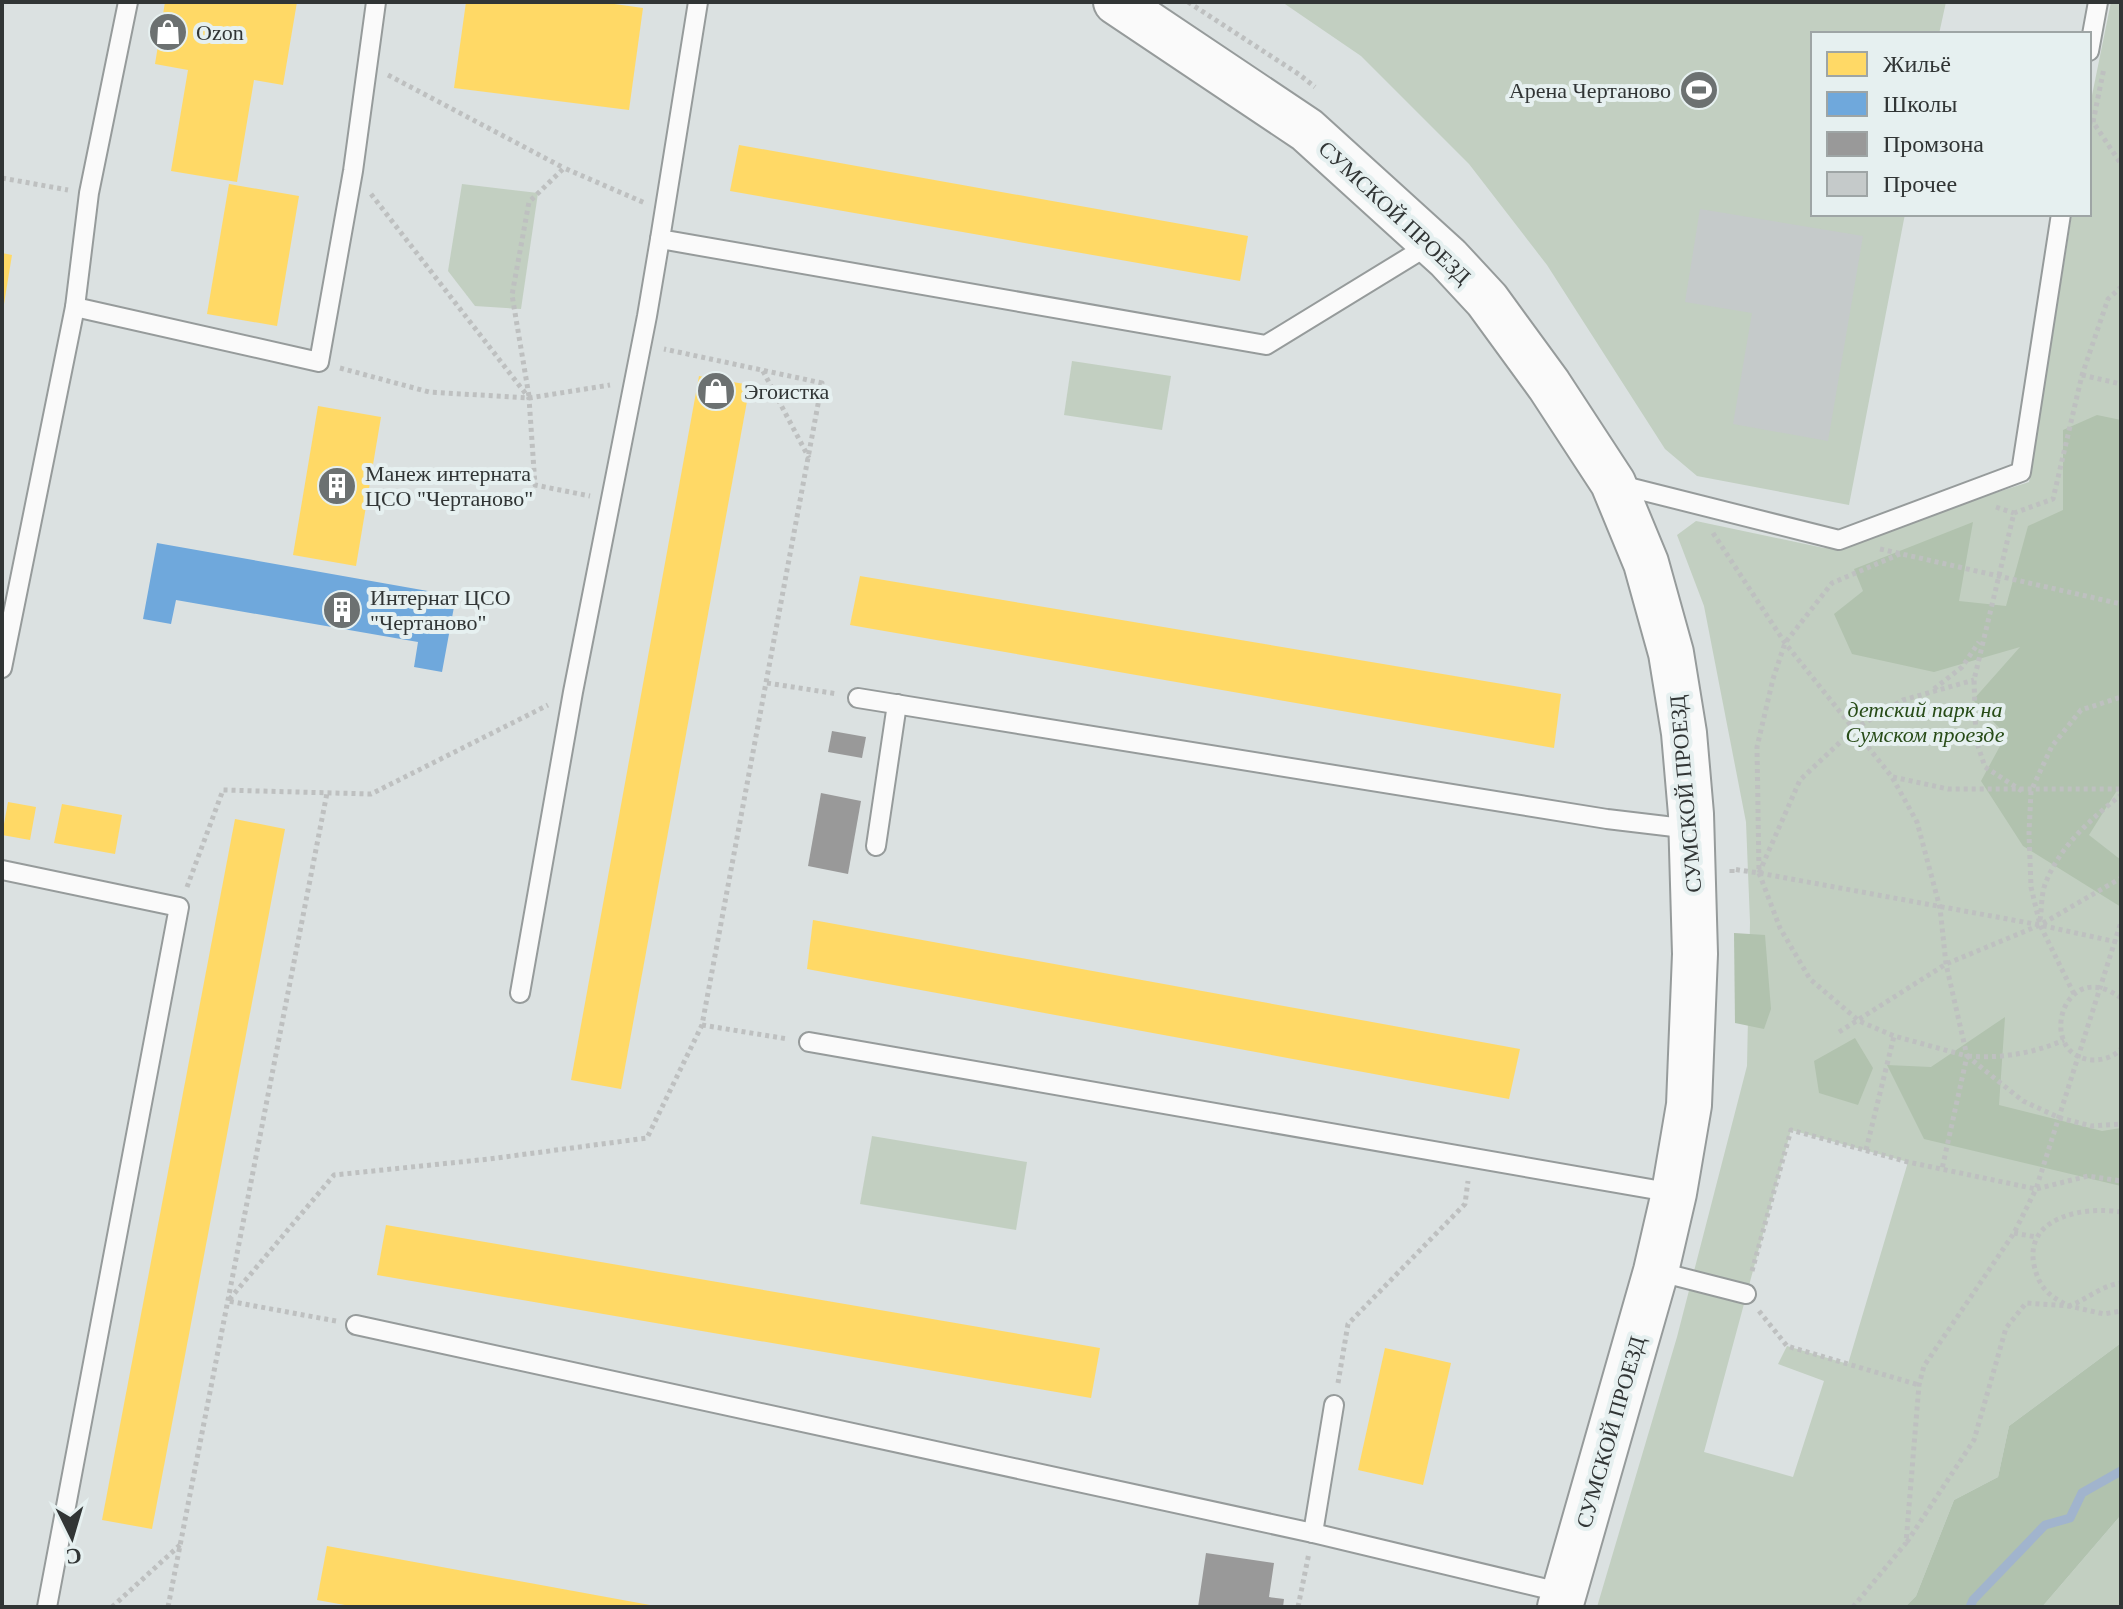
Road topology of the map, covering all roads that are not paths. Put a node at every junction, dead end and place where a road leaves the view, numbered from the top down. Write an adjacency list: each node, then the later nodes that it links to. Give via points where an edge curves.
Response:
1 (128, 2): 10 (lane, via 89,193)
2 (376, 2): 10 (lane, via 319,362)
3 (698, 2): 8 (lane)
4 (1116, 2): 9 (street, СУМСКОЙ ПРОЕЗД, via 1307,130)
5 (2098, 2): 6 (lane)
6 (2091, 40)
7 (2061, 216): 11 (lane, via 2021,472 1839,540)
8 (660, 239): 9 (lane, via 1266,345); 18 (lane)
9 (1432, 243): 11 (street, СУМСКОЙ ПРОЕЗД, via 1487,300)
10 (75, 307): 12 (lane)
11 (1613, 483): 15 (street, СУМСКОЙ ПРОЕЗД, via 1646,563 1671,653)
12 (2, 668)
13 (858, 698): 14 (lane)
14 (897, 704): 15 (lane); 16 (lane)
15 (1691, 829): 20 (street, СУМСКОЙ ПРОЕЗД, via 1695,954 1689,1105)
16 (876, 846)
17 (2, 870): 27 (lane, via 179,907)
18 (520, 993)
19 (809, 1042): 20 (lane)
20 (1674, 1193): 21 (street, СУМСКОЙ ПРОЕЗД)
21 (1656, 1271): 22 (lane); 26 (street, СУМСКОЙ ПРОЕЗД)
22 (1746, 1294)
23 (356, 1325): 25 (lane)
24 (1334, 1405): 25 (lane)
25 (1313, 1533): 26 (lane)
26 (1562, 1600)
27 (47, 1607)

